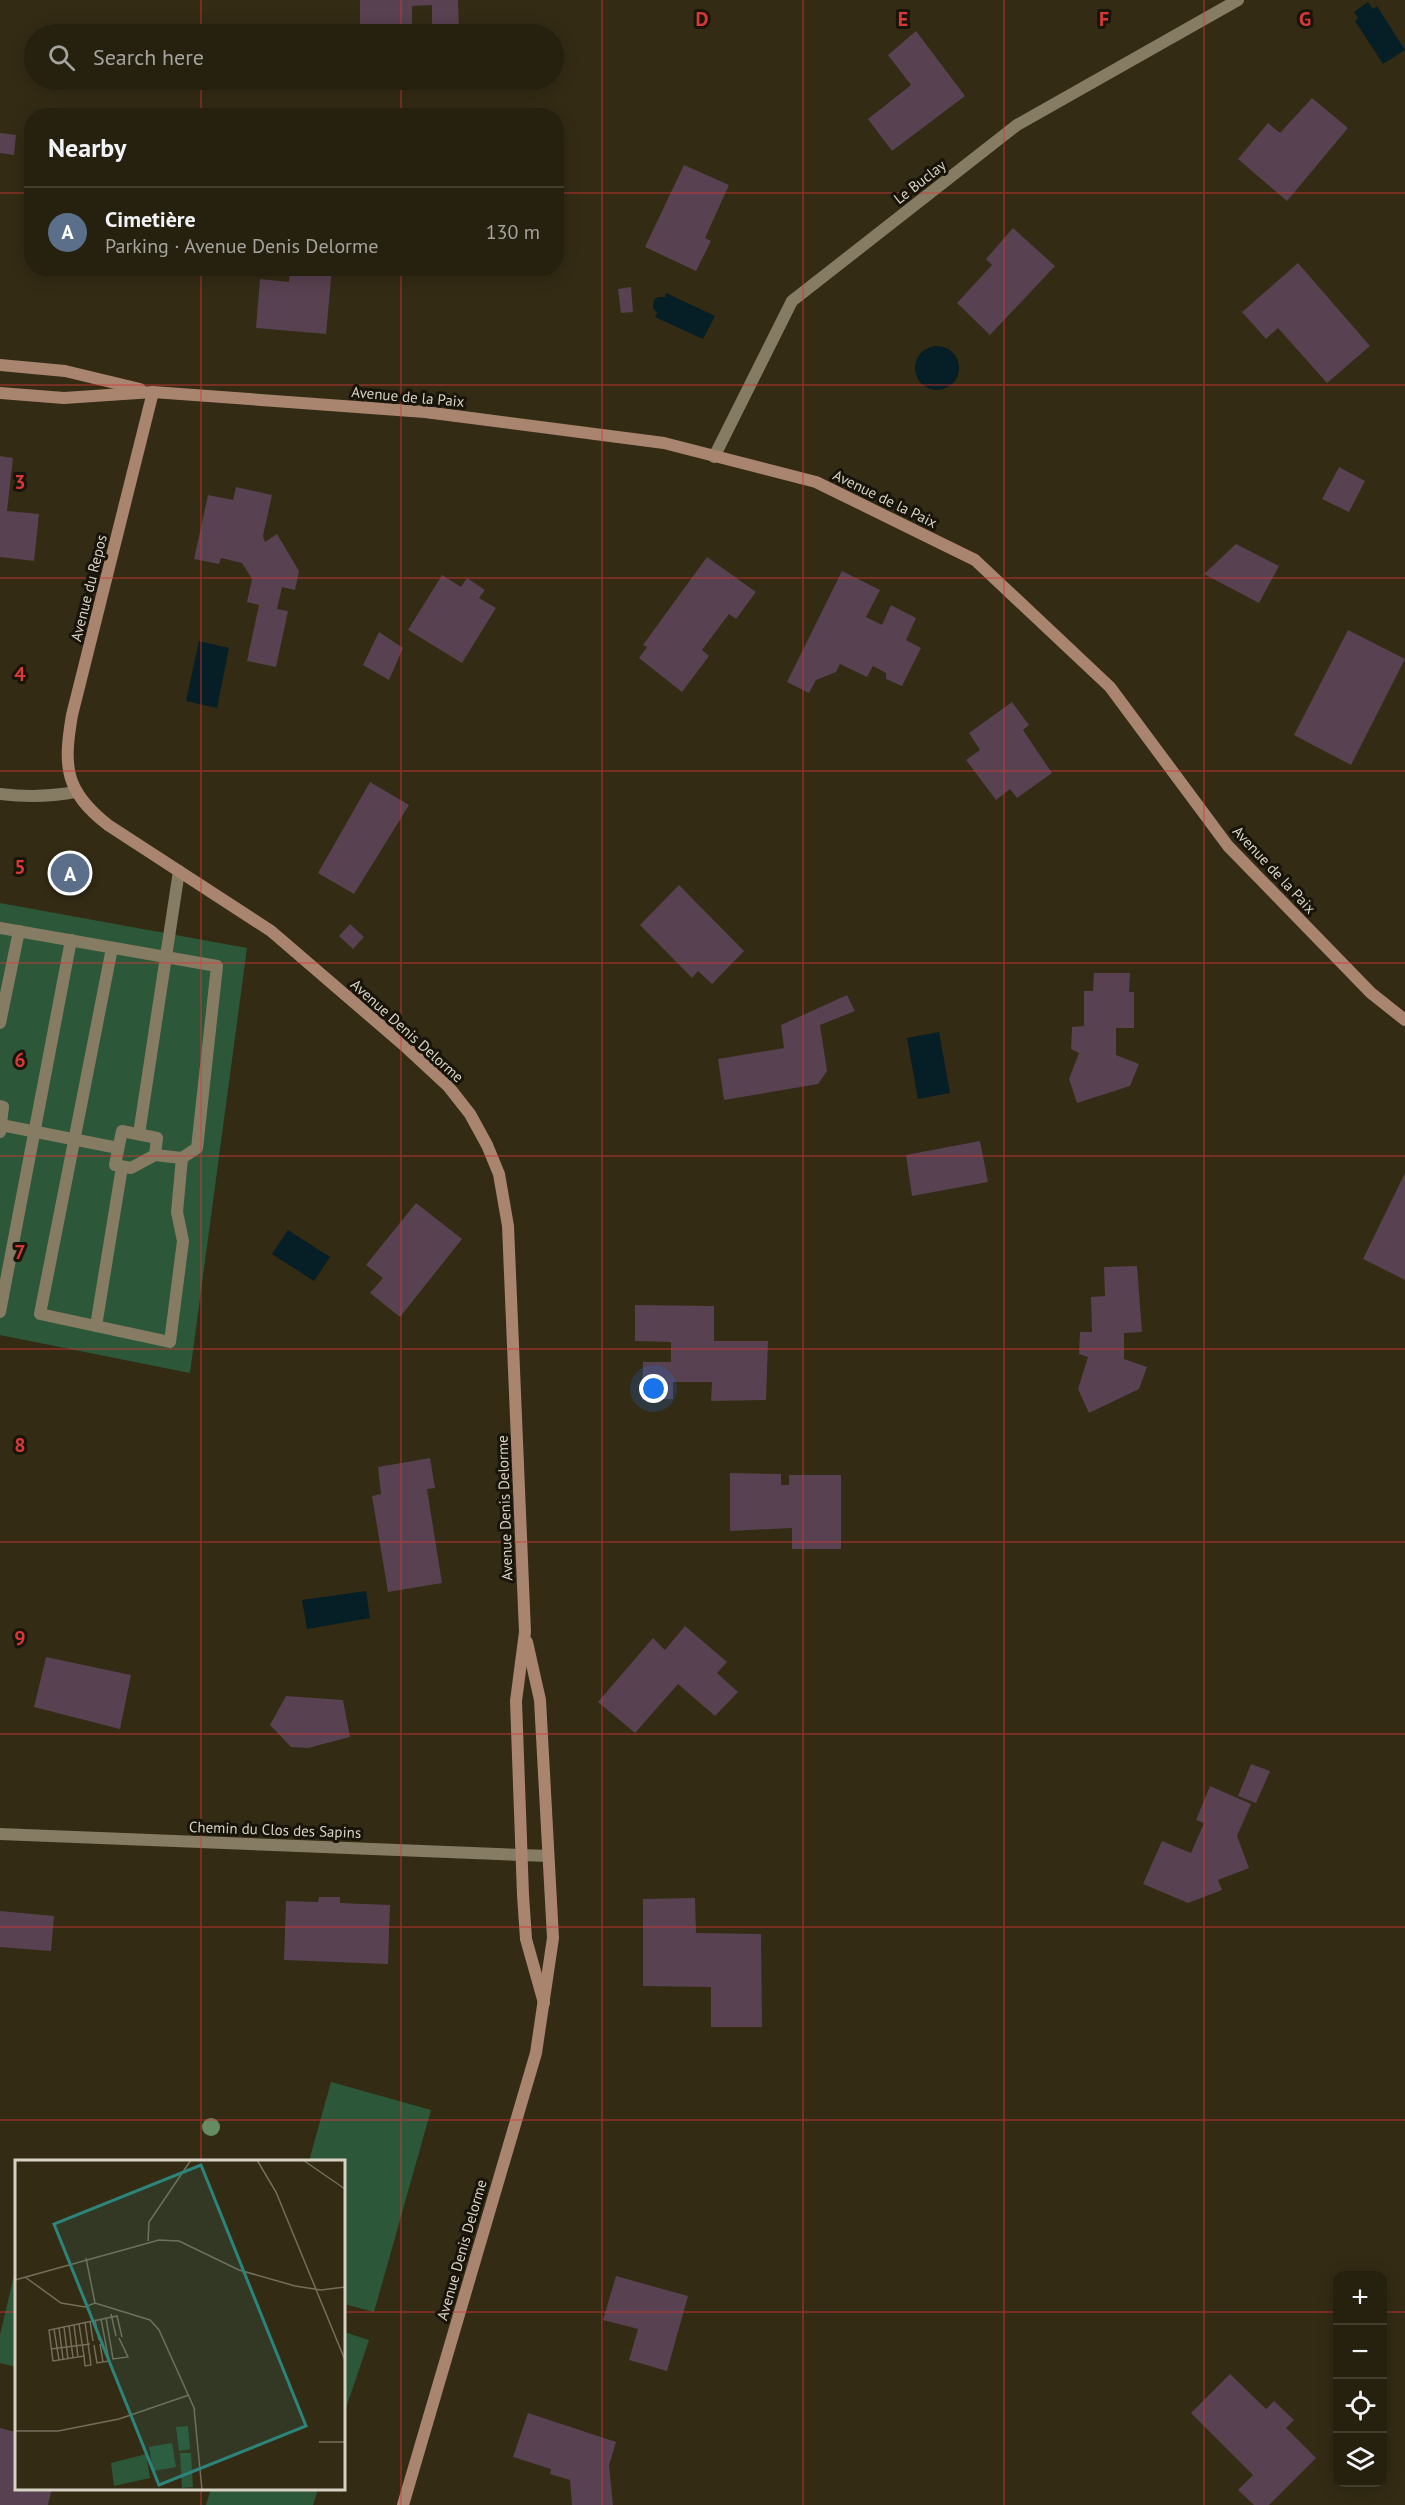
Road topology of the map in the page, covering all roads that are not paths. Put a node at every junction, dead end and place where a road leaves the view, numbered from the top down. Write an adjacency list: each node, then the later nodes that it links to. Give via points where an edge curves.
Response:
1 (1238, 0): 2 (street, Le Buclay)
2 (1223, 4): 6 (street, Le Buclay, via 1017,125 792,301)
3 (0, 365): 4 (street, Avenue de la Paix, via 65,371)
4 (153, 392): 5 (street, Avenue de la Paix, via 64,398); 6 (street, Avenue de la Paix, via 425,412 664,443); 7 (street, Avenue du Repos, via 72,715 67,765)
5 (0, 393)
6 (714, 457): 15 (street, Avenue de la Paix, via 816,482 975,560 1110,687 1228,846 1371,993)
7 (75, 792): 8 (street, via 27,797); 9 (street, Avenue Denis Delorme, via 108,825)
8 (0, 794)
9 (179, 872): 14 (street); 28 (street, Avenue Denis Delorme, via 271,931 407,1048 448,1086 471,1114 487,1145 499,1174 508,1226)
10 (0, 928): 11 (street)
11 (19, 931): 12 (street); 16 (street)
12 (71, 940): 13 (street); 19 (street)
13 (112, 948): 14 (street); 21 (street)
14 (164, 957): 20 (street); 24 (street, via 217,966 197,1148)
15 (1405, 1020)
16 (0, 1023)
17 (0, 1106): 18 (street)
18 (1, 1129): 19 (street)
19 (34, 1131): 21 (street); 26 (street)
20 (139, 1134): 22 (street, via 122,1131); 23 (street, via 157,1138)
21 (75, 1139): 22 (street); 27 (street, via 40,1314)
22 (118, 1148): 25 (street, via 115,1165)
23 (154, 1155): 24 (street); 25 (street, via 131,1168)
24 (182, 1158): 27 (street, via 177,1212 183,1241 170,1342)
25 (122, 1167): 27 (street)
26 (0, 1312)
27 (96, 1326)
28 (525, 1632): 30 (street, Avenue Denis Delorme, via 516,1701); 31 (street, Avenue Denis Delorme, via 540,1700)
29 (0, 1834): 30 (street, Chemin du Clos des Sapins)
30 (522, 1854): 31 (street, Chemin du Clos des Sapins); 32 (street, Avenue Denis Delorme, via 526,1939)
31 (548, 1856): 32 (street, Avenue Denis Delorme, via 553,1938)
32 (544, 2003): 33 (street, Avenue Denis Delorme, via 536,2053)
33 (403, 2505)

